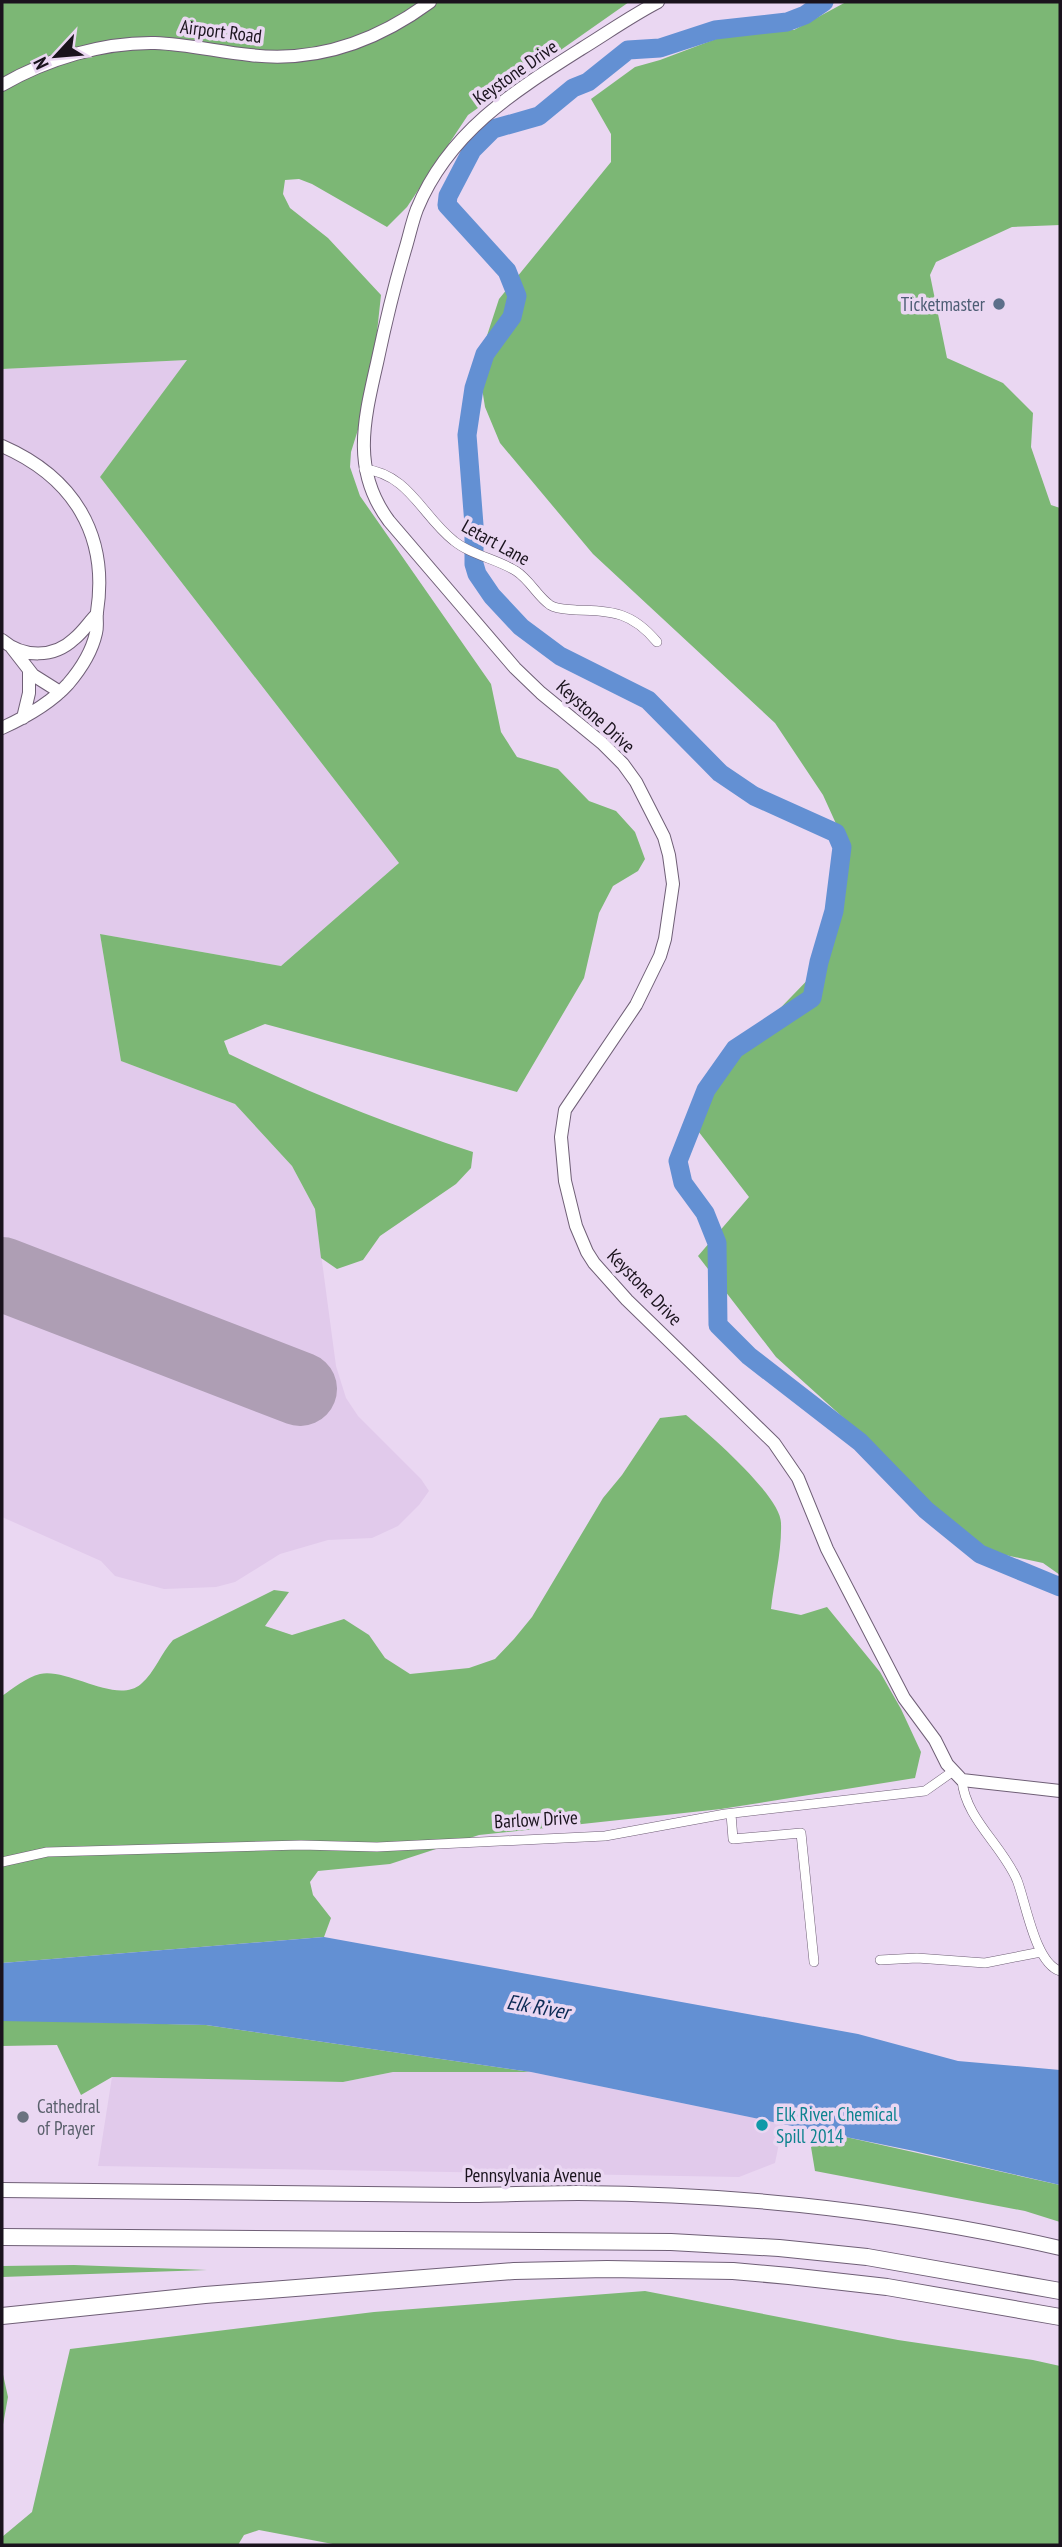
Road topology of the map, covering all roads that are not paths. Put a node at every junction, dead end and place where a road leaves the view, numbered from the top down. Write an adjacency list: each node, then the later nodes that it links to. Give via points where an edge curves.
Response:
1 (430, 2): 3 (street, Airport Road, via 382,33 325,52 264,57 127,44 59,60)
2 (657, 2): 5 (street, Keystone Drive, via 490,110 438,169 417,210 389,308 367,405)
3 (2, 85)
4 (2, 446): 6 (street, via 45,470 82,513 100,565)
5 (364, 469): 7 (street, Letart Lane, via 386,474 403,486 446,534 525,577 555,607 622,614); 13 (street, Keystone Drive, via 388,521 508,660 623,764 664,837 673,894 660,957 636,1005 573,1095 563,1118 563,1162 576,1227 604,1275 792,1466 827,1549 895,1680)
6 (97, 614): 8 (street, via 61,648 33,653); 10 (street, via 93,643)
7 (657, 642)
8 (7, 644): 9 (street)
9 (29, 671): 10 (street); 11 (street)
10 (60, 692): 11 (street)
11 (23, 718): 12 (street)
12 (2, 728)
13 (957, 1776): 14 (street); 15 (street, Barlow Drive, via 925,1791); 17 (street, Keystone Drive, via 965,1799 1015,1876)
14 (1060, 1791)
15 (731, 1814): 16 (street, Barlow Drive, via 605,1836 377,1847 276,1845 47,1852); 19 (street, via 733,1839 801,1833)
16 (2, 1862)
17 (1041, 1952): 18 (street, via 985,1963 917,1958); 20 (street, via 1051,1967)
18 (880, 1961)
19 (814, 1962)
20 (1060, 1971)
21 (2, 2190): 23 (main road, Pennsylvania Avenue, via 580,2193 686,2198 874,2214)
22 (2, 2237): 24 (highway, via 671,2242 867,2257)
23 (1060, 2248)
24 (1060, 2291)
25 (5, 2315): 26 (highway, via 514,2271 607,2269 789,2276 887,2287)
26 (1060, 2317)

